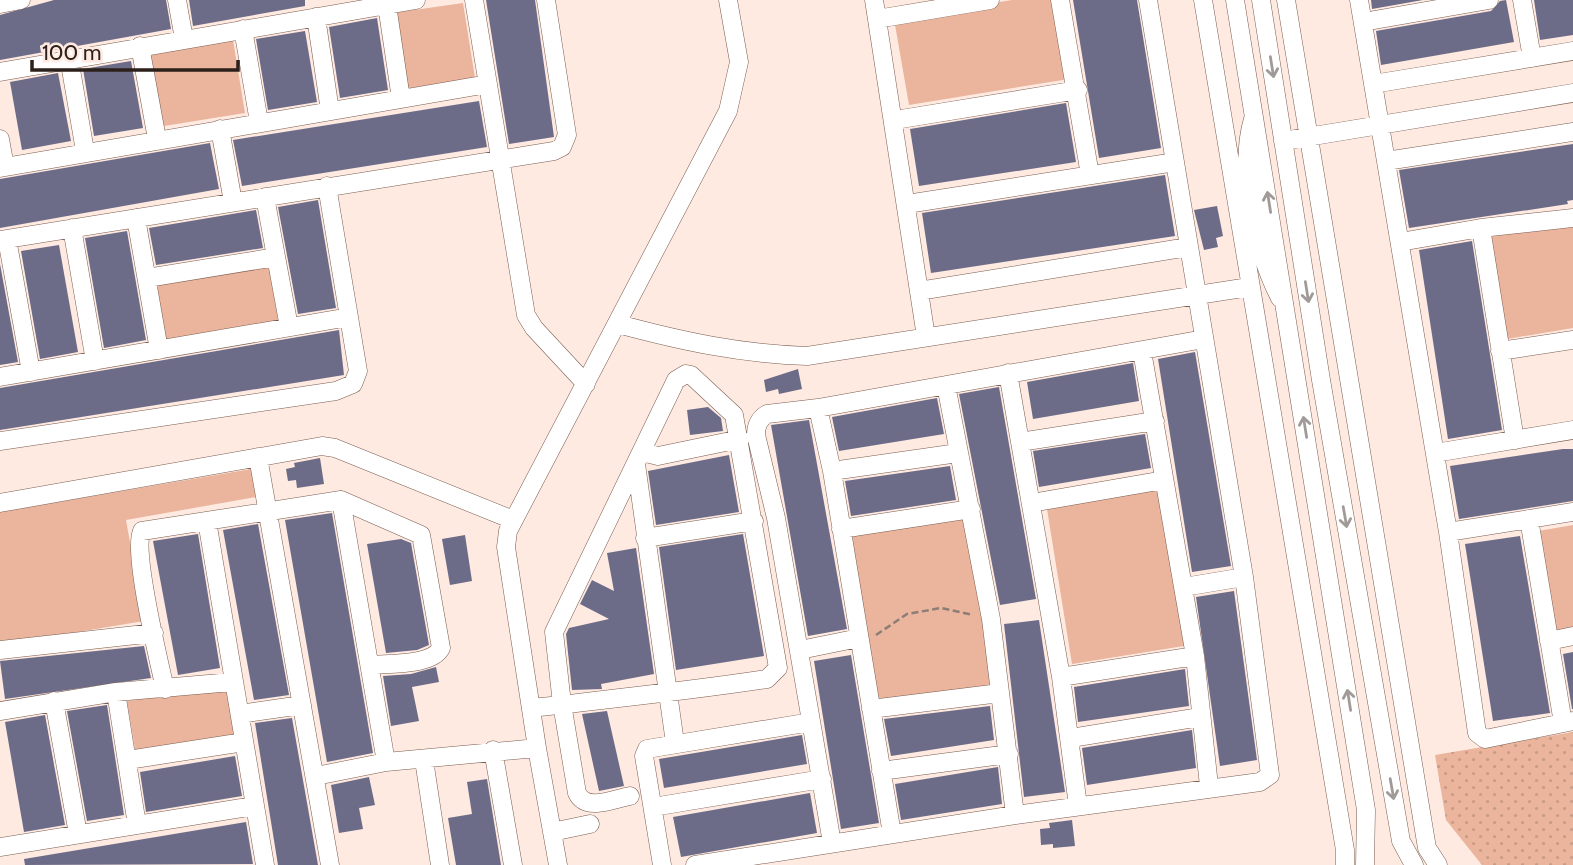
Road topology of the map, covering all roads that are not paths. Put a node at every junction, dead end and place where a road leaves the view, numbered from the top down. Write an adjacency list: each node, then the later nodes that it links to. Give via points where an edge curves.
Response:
1 (21, 0): 18 (street)
2 (177, 0): 25 (street)
3 (416, 0): 19 (street)
4 (474, 0): 31 (street)
5 (546, 0): 47 (street, via 566,141 554,151)
6 (728, 0): 69 (street, via 739,62 733,98)
7 (874, 0): 22 (street)
8 (990, 0): 22 (street)
9 (1060, 0): 33 (street)
10 (1148, 0): 49 (street)
11 (1203, 0): 65 (street)
12 (1235, 0): 155 (street, one-way to 12)
13 (1261, 0): 45 (street, one-way to 45)
14 (1286, 0): 42 (street)
15 (1359, 0): 23 (street)
16 (1489, 0): 20 (street)
17 (1522, 0): 29 (street)
18 (0, 4)
19 (387, 5): 21 (street); 35 (street)
20 (1431, 5): 23 (street)
21 (317, 17): 24 (street); 36 (street)
22 (877, 19): 37 (street)
23 (1363, 22): 32 (street)
24 (243, 29): 25 (street); 38 (street)
25 (184, 39): 26 (street)
26 (140, 46): 28 (street); 44 (street)
27 (1573, 51): 29 (street)
28 (69, 58): 30 (street); 46 (street)
29 (1531, 58): 32 (street)
30 (0, 72)
31 (488, 84): 35 (street); 47 (street)
32 (1373, 84): 39 (street)
33 (1078, 90): 37 (street); 51 (street)
34 (1573, 93): 39 (street)
35 (401, 99): 36 (street)
36 (330, 111): 38 (street)
37 (895, 120): 55 (street)
38 (258, 122): 40 (street)
39 (1380, 125): 42 (street); 48 (street)
40 (220, 129): 44 (street); 54 (street)
41 (1573, 132): 48 (street)
42 (1310, 136): 45 (street); 139 (street)
43 (0, 139): 50 (street)
44 (157, 139): 46 (street)
45 (1283, 141): 141 (street, one-way to 141)
46 (85, 151): 50 (street)
47 (498, 160): 52 (street); 81 (street, via 526,315)
48 (1386, 161): 61 (street)
49 (1175, 162): 51 (street); 62 (street)
50 (3, 167)
51 (1090, 175): 55 (street)
52 (327, 186): 53 (street); 68 (street)
53 (265, 197): 54 (street); 63 (street)
54 (233, 202): 56 (street)
55 (907, 204): 66 (street)
56 (136, 218): 58 (street); 64 (street)
57 (1573, 218): 59 (street)
58 (72, 228): 60 (street); 77 (street)
59 (1481, 228): 61 (street); 76 (street)
60 (4, 240): 78 (street)
61 (1400, 242): 91 (street)
62 (1188, 247): 66 (street); 67 (street)
63 (276, 257): 64 (street); 70 (street)
64 (147, 278): 74 (street)
65 (1250, 287): 67 (street); 150 (street)
66 (919, 291): 71 (street)
67 (1196, 295): 71 (street); 72 (street)
68 (349, 317): 70 (street); 88 (street, via 358,371 347,388)
69 (618, 324): 71 (street, via 697,345 807,356); 81 (street)
70 (289, 327): 74 (street)
71 (926, 337)
72 (1204, 340): 75 (street); 109 (street)
73 (1573, 340): 76 (street)
74 (159, 350): 77 (street)
75 (1142, 351): 79 (street); 84 (street)
76 (1500, 351): 87 (street)
77 (95, 361): 78 (street)
78 (31, 372): 80 (street)
79 (1008, 373): 82 (street); 89 (street)
80 (0, 377)
81 (586, 384): 103 (street)
82 (946, 385): 83 (street); 90 (street)
83 (818, 408): 94 (street); 116 (street, via 767,414 756,428)
84 (1155, 421): 89 (street); 95 (street)
85 (1573, 430): 87 (street)
86 (740, 439): 93 (street); 93 (street, via 730,408 686,374 676,380); 105 (street)
87 (1515, 440): 91 (street)
88 (0, 441)
89 (1020, 442): 98 (street)
90 (958, 453): 94 (street); 99 (street)
91 (1435, 453): 107 (street)
92 (258, 457): 97 (street); 100 (street); 103 (street, via 335,448)
93 (639, 458): 108 (street); 126 (street, via 557,621 554,632)
94 (832, 471): 106 (street)
95 (1164, 480): 98 (street); 110 (street)
96 (341, 500): 100 (street); 118 (street); 118 (street, via 421,535 430,571 438,653 426,659)
97 (0, 503)
98 (1031, 503): 119 (street)
99 (971, 509): 106 (street); 124 (street)
100 (267, 511): 104 (street); 127 (street)
101 (1573, 512): 102 (street)
102 (1529, 519): 107 (street); 114 (street)
103 (513, 520): 128 (street, via 506,547)
104 (206, 521): 111 (street, via 149,528 140,534); 120 (street)
105 (754, 521): 108 (street); 123 (street, via 778,668 767,679)
106 (841, 529): 113 (street)
107 (1448, 532): 134 (street, via 1479,737)
108 (645, 538): 123 (street)
109 (1244, 578): 110 (street); 149 (street, via 1272,770 1261,782)
110 (1184, 587): 117 (street)
111 (154, 633): 115 (street); 121 (street)
112 (1573, 636): 114 (street)
113 (859, 638): 116 (street); 129 (street)
114 (1549, 641): 134 (street)
115 (0, 650)
116 (800, 650): 133 (street)
117 (1195, 656): 119 (street); 132 (street)
118 (370, 665): 145 (street)
119 (1061, 677): 135 (street)
120 (232, 682): 121 (street); 131 (street)
121 (165, 689): 122 (street)
122 (116, 692): 125 (street); 143 (street)
123 (669, 692): 126 (street); 137 (street)
124 (1000, 693): 129 (street); 142 (street)
125 (54, 701): 130 (street); 160 (street)
126 (562, 704): 128 (street); 151 (street, via 580,801 587,804)
127 (302, 705): 131 (street); 147 (street)
128 (532, 708): 138 (street)
129 (871, 709): 146 (street)
130 (0, 710)
131 (240, 714): 136 (street)
132 (1200, 717): 135 (street); 149 (street)
133 (811, 722): 137 (street); 148 (street)
134 (1568, 722)
135 (1071, 738): 153 (street)
136 (244, 742): 143 (street); 152 (street)
137 (675, 743): 154 (street, via 645,752)
138 (537, 748): 140 (street); 159 (street)
139 (1412, 748): 141 (street); 175 (street, via 1427,848)
140 (493, 750): 144 (street); 168 (street)
141 (1386, 753): 174 (street, one-way to 174, via 1402,841)
142 (1009, 754): 146 (street); 156 (street)
143 (128, 760): 158 (street)
144 (425, 760): 145 (street); 167 (street)
145 (386, 762): 147 (street)
146 (881, 771): 161 (street)
147 (316, 776): 166 (street)
148 (822, 779): 154 (street); 162 (street)
149 (1209, 786): 153 (street)
150 (1335, 787): 155 (street); 172 (street)
151 (630, 796)
152 (254, 806): 158 (street); 165 (street)
153 (1078, 806): 156 (street)
154 (653, 807): 170 (street)
155 (1366, 810): 173 (street)
156 (1015, 815): 161 (street)
157 (590, 824): 159 (street)
158 (137, 825): 160 (street)
159 (552, 832): 169 (street)
160 (78, 834): 163 (street)
161 (892, 834): 162 (street)
162 (832, 843): 171 (street)
163 (0, 845): 164 (street)
164 (3, 865)
165 (265, 865)
166 (330, 865)
167 (440, 865)
168 (513, 865)
169 (558, 865)
170 (662, 865)
171 (695, 865)
172 (1345, 865)
173 (1365, 865)
174 (1414, 865)
175 (1438, 865)

